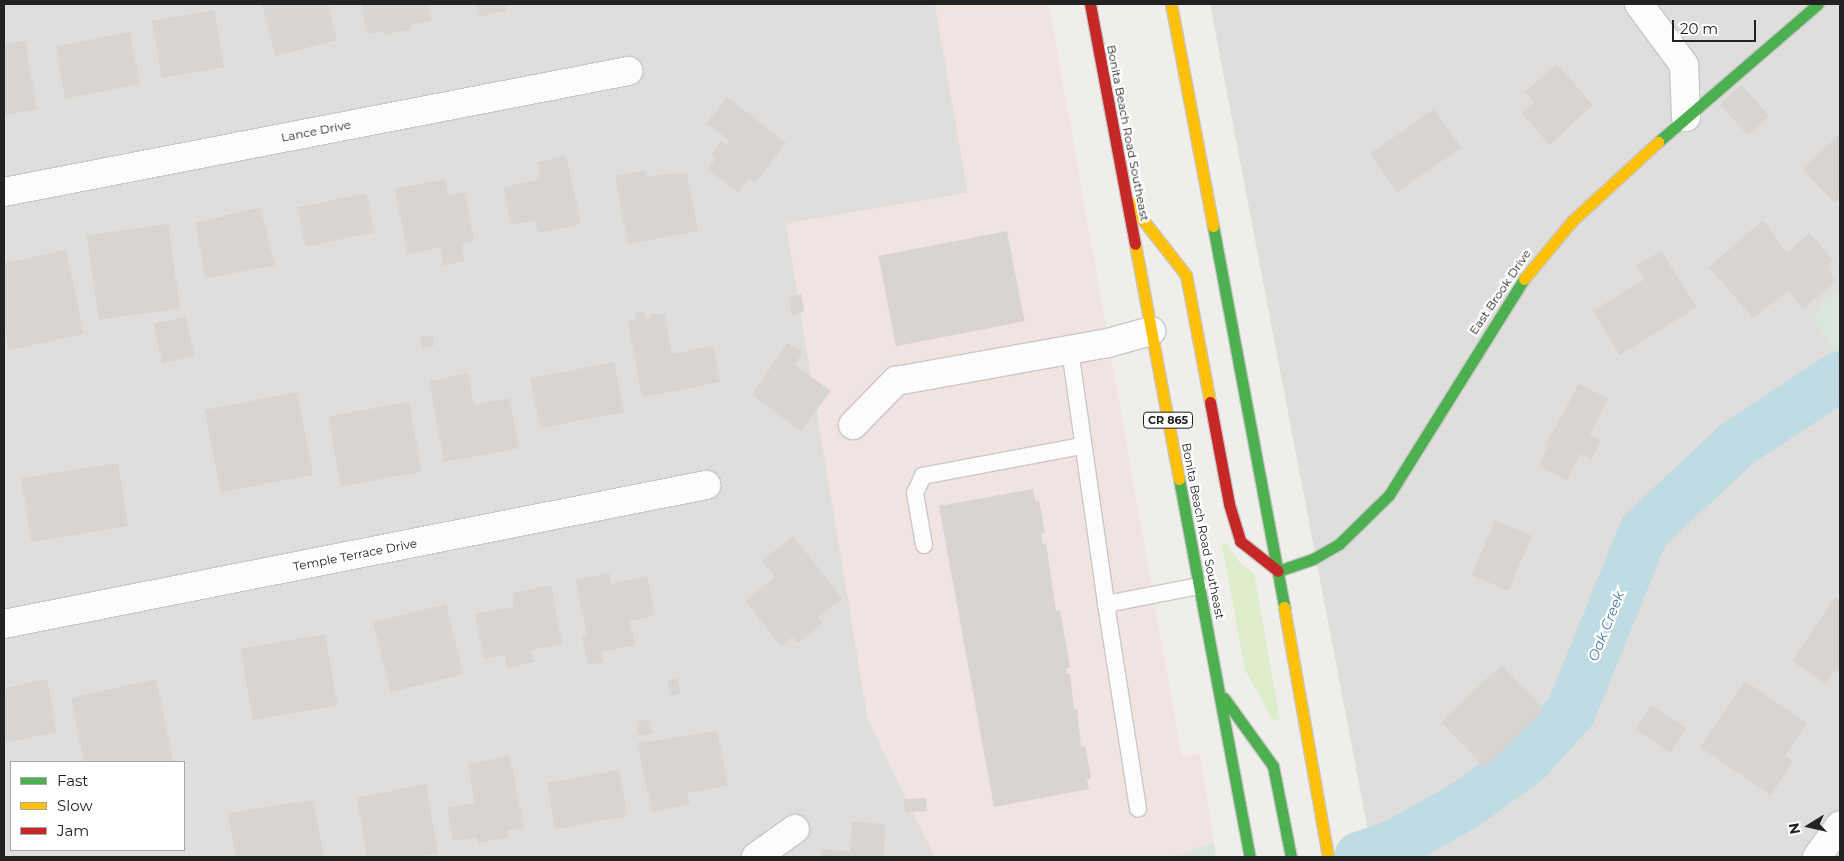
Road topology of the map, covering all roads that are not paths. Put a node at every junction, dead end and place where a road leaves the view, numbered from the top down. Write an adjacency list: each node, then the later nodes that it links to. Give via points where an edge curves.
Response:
1 (1090, 4): 8 (main road, Bonita Beach Road Southeast / CR 865)
2 (1171, 4): 15 (main road)
3 (1639, 4): 6 (street, via 1684,65)
4 (1818, 4): 6 (main road, East Brook Drive)
5 (628, 71): 7 (street, Lance Drive)
6 (1686, 117): 15 (main road, East Brook Drive, via 1594,199 1531,268 1389,495 1339,544 1313,559)
7 (4, 192)
8 (1126, 199): 9 (main road, Bonita Beach Road Southeast / CR 865); 15 (main road, via 1186,275 1240,541)
9 (1151, 331): 10 (street); 16 (main road, Bonita Beach Road Southeast / CR 865)
10 (1070, 350): 11 (street, via 896,381); 12 (lane)
11 (853, 425)
12 (1082, 446): 14 (lane, via 923,476 915,493); 17 (lane)
13 (706, 485): 18 (street, Temple Terrace Drive)
14 (924, 544)
15 (1278, 571): 26 (main road)
16 (1199, 586): 17 (lane); 19 (main road, Bonita Beach Road Southeast / CR 865)
17 (1106, 604): 20 (lane)
18 (4, 624)
19 (1219, 690): 24 (main road, Bonita Beach Road Southeast / CR 865); 25 (main road, via 1273,766)
20 (1138, 809)
21 (1840, 825): 27 (street)
22 (794, 829): 23 (street)
23 (756, 857)
24 (1250, 857)
25 (1291, 857)
26 (1328, 857)
27 (1817, 857)

